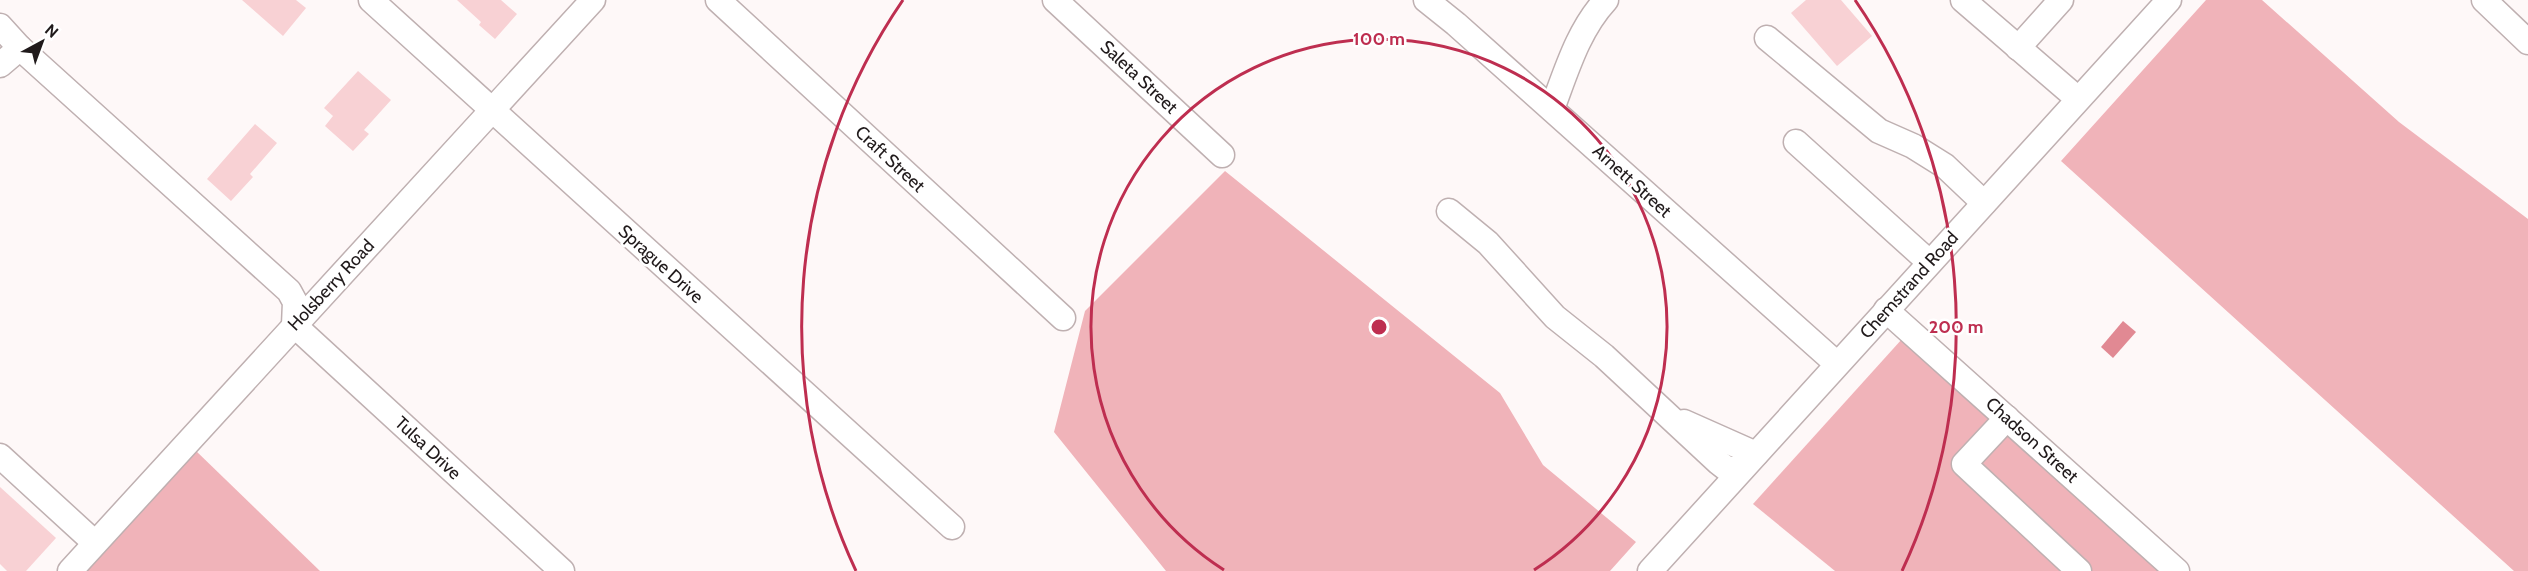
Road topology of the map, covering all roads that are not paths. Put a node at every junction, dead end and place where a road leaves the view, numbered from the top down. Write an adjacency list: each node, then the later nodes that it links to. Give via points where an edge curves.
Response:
1 (371, 0): 19 (street, Sprague Drive)
2 (593, 0): 19 (street, Holsberry Road)
3 (718, 0): 26 (street, Craft Street)
4 (1055, 0): 21 (street, Saleta Street)
5 (1426, 0): 18 (street, Arnett Street)
6 (1605, 0): 18 (street, via 1574,51)
7 (1963, 0): 15 (street)
8 (2061, 0): 15 (street)
9 (2169, 0): 17 (street, Chemstrand Road)
10 (2484, 0): 13 (street)
11 (0, 26): 14 (street)
12 (1767, 38): 22 (street, via 1879,131 1945,166)
13 (2528, 42)
14 (20, 48): 16 (street); 27 (street, via 289,291 294,302)
15 (2018, 48): 17 (street)
16 (0, 65)
17 (2078, 99): 22 (street, Chemstrand Road)
18 (1552, 109): 28 (street, Arnett Street)
19 (490, 111): 27 (street, Holsberry Road); 32 (street, Sprague Drive)
20 (1796, 142): 24 (street)
21 (1222, 155)
22 (1984, 203): 24 (street, Chemstrand Road)
23 (1449, 211): 31 (street, via 1488,243 1555,317 1666,414)
24 (1929, 262): 25 (street, Chemstrand Road)
25 (1887, 309): 28 (street, Chemstrand Road); 29 (street, Chadson Street)
26 (1063, 318)
27 (294, 325): 33 (street, Holsberry Road); 35 (street, Tulsa Drive)
28 (1837, 364): 31 (street, Chemstrand Road)
29 (2007, 418): 37 (street, via 1964,464); 38 (street, Chadson Street)
30 (0, 456): 33 (street)
31 (1749, 462): 36 (street, Chemstrand Road)
32 (952, 527)
33 (95, 543): 34 (street, Holsberry Road)
34 (70, 571)
35 (562, 571)
36 (1650, 571)
37 (2079, 571)
38 (2177, 571)

